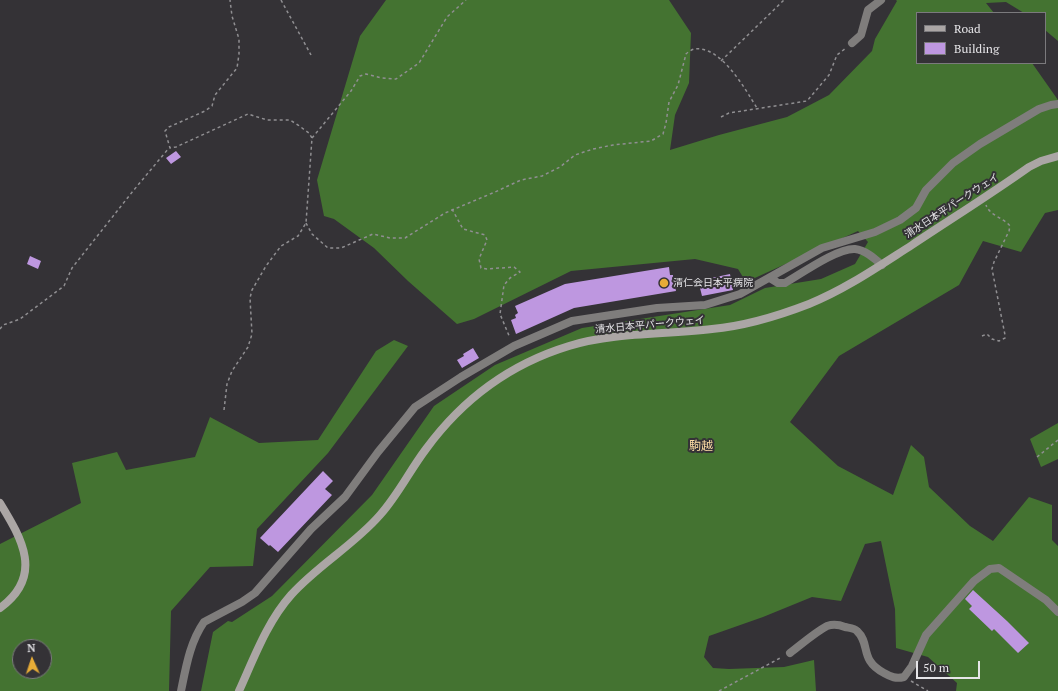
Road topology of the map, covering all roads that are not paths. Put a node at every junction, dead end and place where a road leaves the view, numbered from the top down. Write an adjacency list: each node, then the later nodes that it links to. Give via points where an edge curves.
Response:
1 (881, 0): 2 (street, via 868,10 861,34)
2 (852, 43)
3 (1058, 104): 6 (street, via 1039,109 953,163 926,190 916,208 900,220 875,232 822,248)
4 (1058, 156): 5 (street, 清水日本平パークウェイ, via 1029,167)
5 (882, 265): 6 (street, via 864,252 846,250 785,283 778,283); 12 (street, 清水日本平パークウェイ, via 831,295 773,316 712,329 594,340 550,352 504,375 462,406 426,449 382,514 291,596 277,613)
6 (770, 278): 11 (street, via 740,294 705,305 657,308 572,321 514,346 415,407 345,498 311,529 255,593 204,622 188,656)
7 (0, 503): 8 (street, via 16,528 23,545 26,564 22,581 11,598)
8 (0, 608)
9 (1058, 612): 10 (street, via 1046,600 999,568 990,568 974,581 926,635 904,677 891,677 874,668 868,659 861,636 856,630 839,625 829,625)
10 (790, 653)
11 (181, 691)
12 (239, 691)

